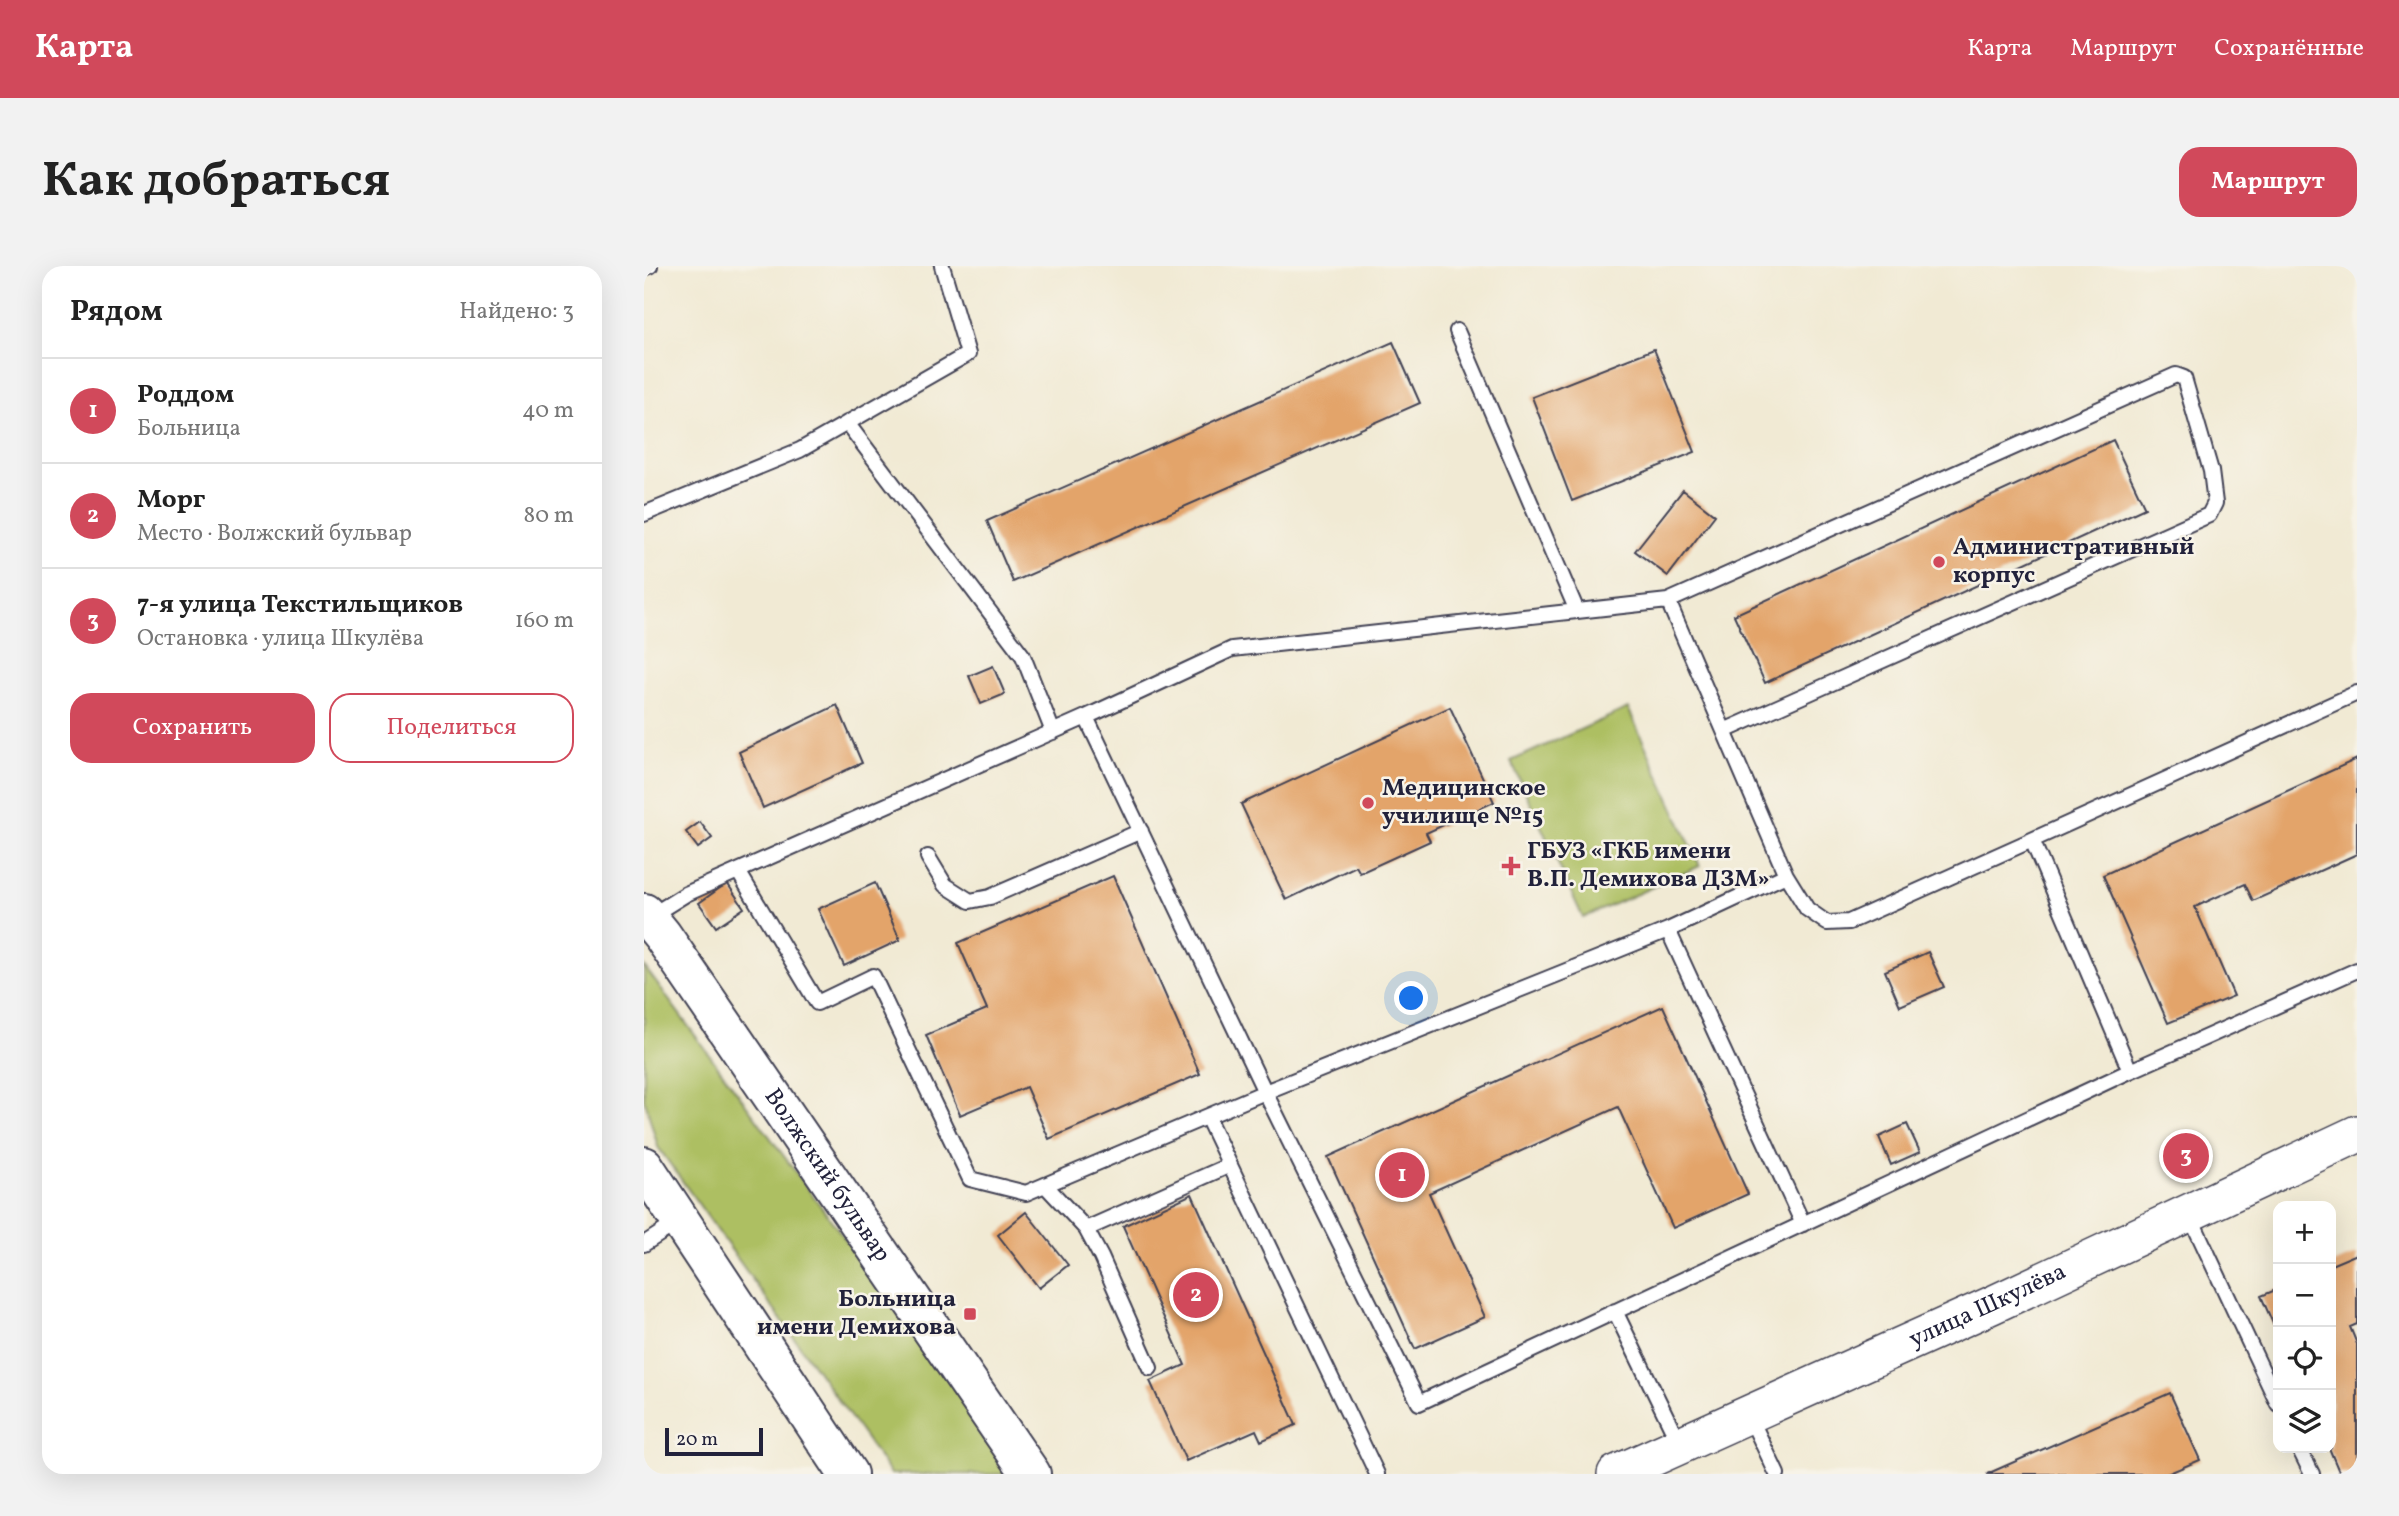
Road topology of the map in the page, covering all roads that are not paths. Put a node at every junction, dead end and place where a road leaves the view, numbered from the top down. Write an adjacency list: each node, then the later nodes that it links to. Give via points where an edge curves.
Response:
1 (650, 266): 3 (lane)
2 (942, 266): 5 (lane, via 968,354)
3 (644, 268)
4 (1457, 331): 8 (lane)
5 (847, 423): 6 (lane, via 800,450); 12 (lane, via 1023,656)
6 (644, 514)
7 (1668, 601): 8 (lane); 11 (lane); 11 (lane, via 2176,375 2185,378 2211,471 2215,503 2209,515)
8 (1577, 611): 10 (lane, via 1232,649)
9 (2357, 693): 14 (lane)
10 (1086, 717): 12 (lane); 13 (lane)
11 (1724, 731): 17 (lane)
12 (1053, 732): 16 (lane)
13 (1141, 831): 15 (lane, via 990,897 970,901 945,885); 22 (lane)
14 (2032, 840): 17 (lane, via 1849,922 1827,923 1807,909); 21 (lane)
15 (928, 857)
16 (738, 871): 18 (lane); 27 (lane, via 817,1003 873,976 970,1179 1026,1193)
17 (1786, 875): 19 (lane)
18 (646, 915): 40 (main road, Волжский бульвар)
19 (1668, 930): 22 (lane); 30 (lane)
20 (2357, 970): 21 (lane)
21 (2130, 1071): 30 (lane)
22 (1265, 1092): 23 (lane); 33 (lane, via 1419,1403)
23 (1208, 1117): 25 (lane); 27 (lane)
24 (2357, 1134): 28 (street, улица Шкулёва)
25 (1230, 1164): 31 (lane); 41 (lane)
26 (644, 1166): 29 (main road)
27 (1045, 1185): 31 (lane)
28 (2188, 1213): 35 (lane); 36 (street, улица Шкулёва)
29 (680, 1220): 32 (lane); 39 (main road)
30 (1803, 1224): 33 (lane)
31 (1086, 1229): 34 (lane)
32 (644, 1244)
33 (1615, 1311): 37 (lane)
34 (1150, 1368)
35 (2273, 1393)
36 (1749, 1414): 37 (street, улица Шкулёва); 43 (lane)
37 (1679, 1445): 42 (street, улица Шкулёва)
38 (2302, 1453): 44 (lane)
39 (848, 1474)
40 (1031, 1474)
41 (1377, 1474)
42 (1616, 1474)
43 (1777, 1474)
44 (2312, 1474)

